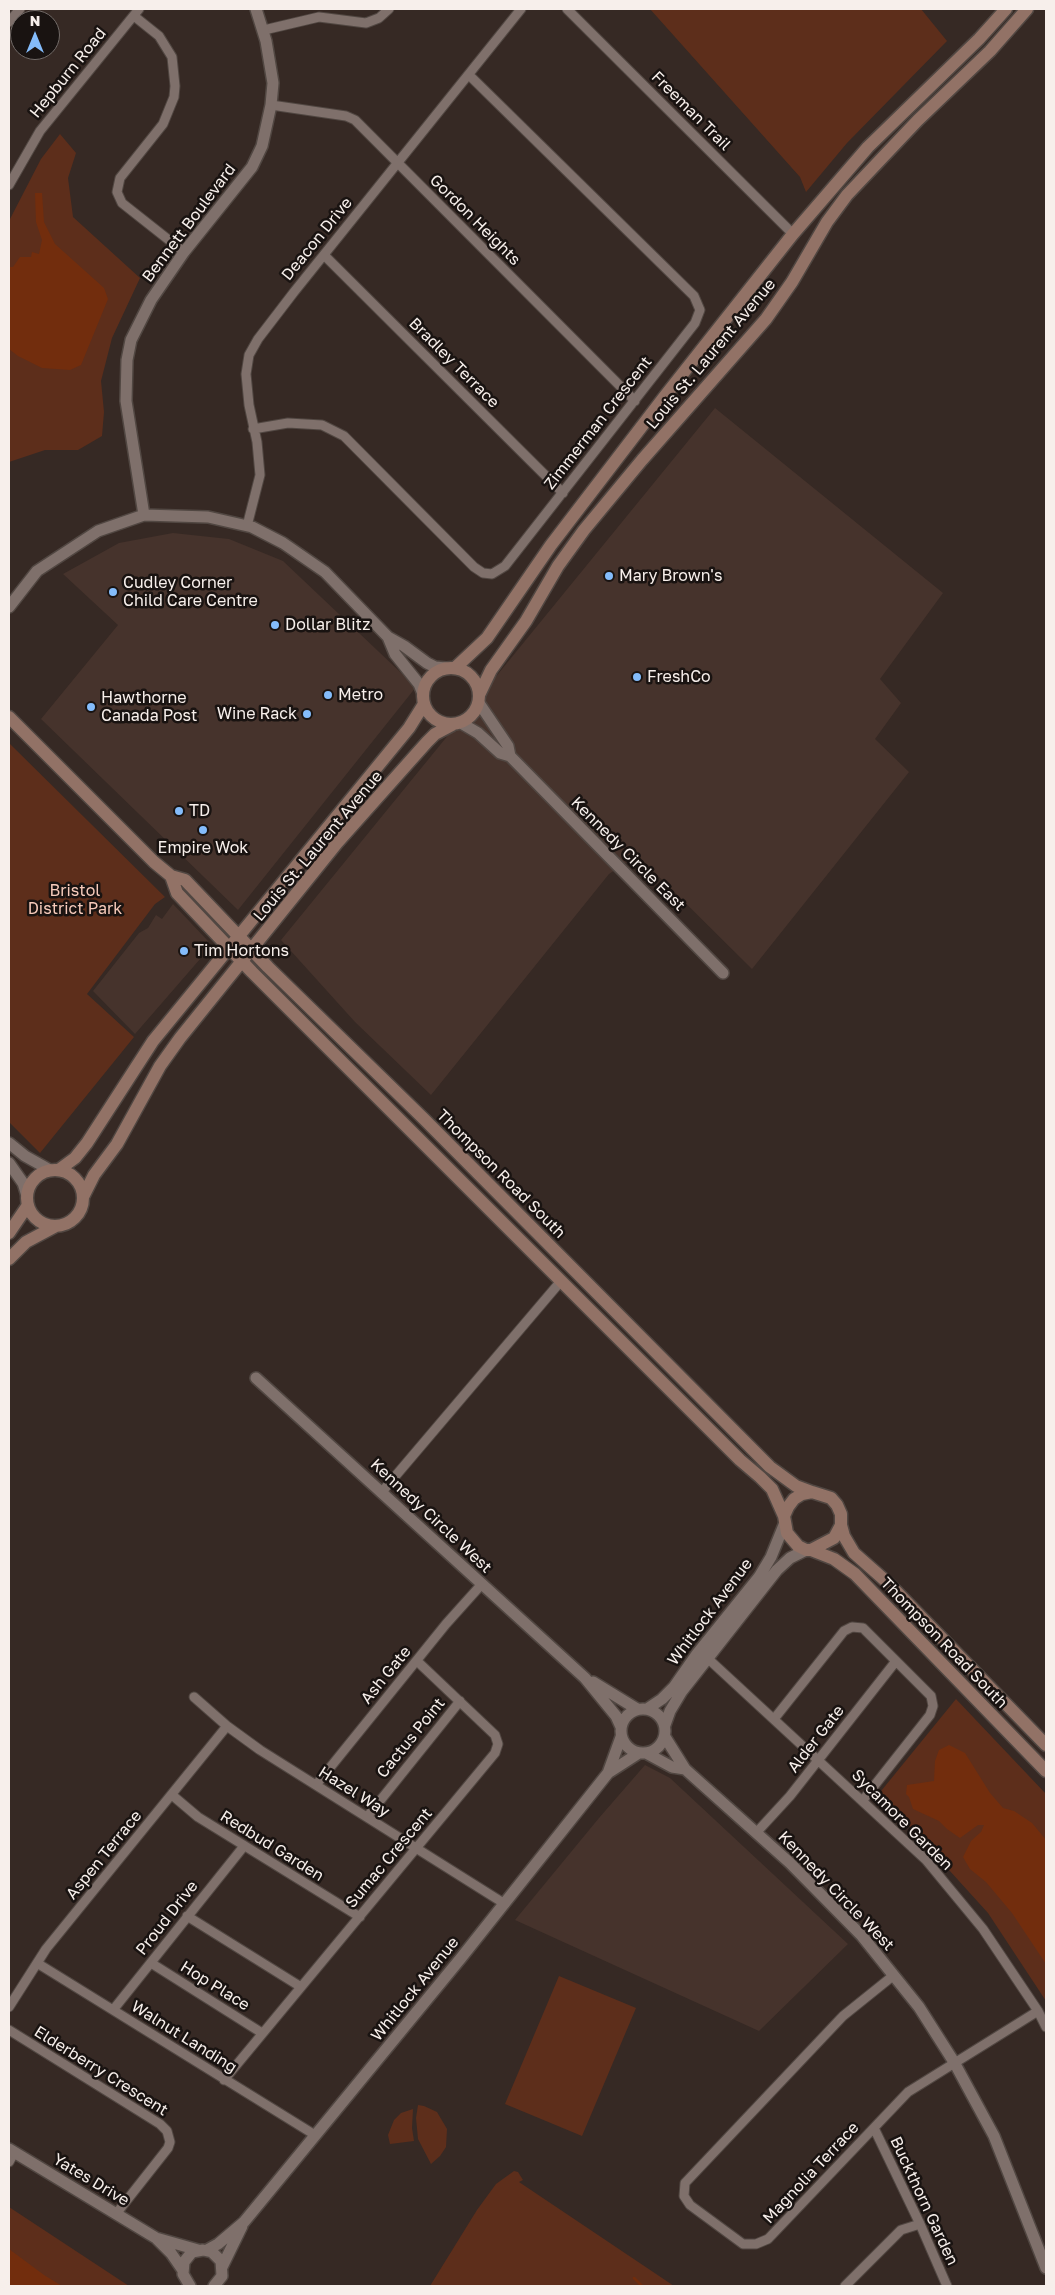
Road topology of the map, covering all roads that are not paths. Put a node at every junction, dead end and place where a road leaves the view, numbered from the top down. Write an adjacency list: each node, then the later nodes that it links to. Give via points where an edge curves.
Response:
1 (20, 9): 9 (street)
2 (256, 9): 10 (street, Bennett Boulevard)
3 (389, 9): 10 (street, via 366,23 319,17)
4 (521, 9): 11 (street, Deacon Drive)
5 (567, 9): 15 (street, Freeman Trail)
6 (1006, 9): 15 (main road, Louis St. Laurent Avenue, via 980,39 868,147)
7 (1027, 9): 26 (main road, Louis St. Laurent Avenue, via 990,51 847,195 766,319 642,460 568,551 491,670)
8 (137, 12): 14 (street, Hepburn Road, via 40,132); 16 (street, via 159,36 172,57 174,97 164,124 120,178 117,192 122,203)
9 (9, 22)
10 (264, 30): 12 (street, Bennett Boulevard, via 273,83)
11 (469, 75): 13 (street, Deacon Drive); 18 (street, Zimmerman Crescent, via 698,302 700,310 695,323)
12 (272, 105): 13 (street, Gordon Heights, via 351,118); 16 (street, Bennett Boulevard, via 262,146 252,166)
13 (398, 164): 17 (street, Deacon Drive); 18 (street, Gordon Heights)
14 (9, 185)
15 (794, 234): 25 (main road, Louis St. Laurent Avenue, via 551,545 487,638)
16 (184, 252): 21 (street, Bennett Boulevard, via 151,300 131,340 127,360 126,402)
17 (324, 255): 19 (street, Deacon Drive, via 249,355 246,374); 20 (street, Bradley Terrace)
18 (634, 401): 20 (street, Zimmerman Crescent)
19 (254, 429): 20 (street, Zimmerman Crescent, via 288,423 314,424 344,436 474,567 487,574 505,566); 22 (street, Deacon Drive, via 260,475)
20 (563, 493)
21 (144, 515): 22 (street, via 208,517); 23 (street, via 98,531 67,550 38,571)
22 (247, 526): 24 (street, via 284,543 325,572)
23 (9, 607)
24 (388, 637): 25 (street, via 435,667); 27 (street, via 395,654 418,684)
25 (451, 668): 26 (main road, via 472,676); 27 (main road, via 430,677)
26 (479, 698): 29 (main road, via 469,718); 30 (street, Kennedy Circle East, via 508,746)
27 (423, 699): 29 (main road, via 434,719); 32 (main road, Louis St. Laurent Avenue, via 412,724)
28 (9, 717): 31 (main road, Thompson Road South)
29 (456, 724): 30 (street, Kennedy Circle East, via 478,733 500,753); 34 (main road, Louis St. Laurent Avenue, via 435,734 427,742 337,843)
30 (510, 756): 36 (street, Kennedy Circle East)
31 (170, 876): 32 (main road, Thompson Road South, via 185,880); 33 (main road, Thompson Road South, via 177,893)
32 (238, 935): 33 (main road, Louis St. Laurent Avenue); 34 (main road, Thompson Road South)
33 (228, 947): 35 (main road, Thompson Road South); 39 (main road, Louis St. Laurent Avenue, via 153,1041 82,1151)
34 (252, 950): 35 (main road, Louis St. Laurent Avenue); 47 (main road, Thompson Road South, via 770,1467 796,1486)
35 (242, 962): 40 (main road, Louis St. Laurent Avenue, via 160,1066 117,1144); 45 (main road, Thompson Road South)
36 (723, 974)
37 (9, 1143): 39 (street, via 25,1156)
38 (9, 1163): 41 (street, via 23,1183)
39 (55, 1170): 40 (main road, via 76,1178); 41 (main road, via 41,1173 34,1179)
40 (84, 1195): 42 (main road, via 80,1213 65,1224)
41 (28, 1200): 42 (main road, via 32,1214 38,1220); 43 (main road)
42 (56, 1226): 44 (main road, via 26,1242)
43 (9, 1233)
44 (9, 1260)
45 (561, 1281): 48 (street); 49 (main road, Thompson Road South, via 772,1489)
46 (256, 1378): 48 (street, Kennedy Circle West)
47 (812, 1492): 49 (main road, via 794,1499); 50 (main road, via 822,1493 837,1505)
48 (381, 1493): 52 (street, Kennedy Circle West)
49 (784, 1520): 51 (main road, via 791,1540); 53 (street, Whitlock Avenue, via 771,1557)
50 (841, 1525): 51 (main road, via 834,1538); 64 (main road, Thompson Road South, via 854,1552)
51 (808, 1550): 53 (street, Whitlock Avenue, via 782,1565); 68 (main road, Thompson Road South, via 834,1559 855,1574)
52 (482, 1585): 54 (street, Ash Gate); 56 (street, Kennedy Circle West)
53 (703, 1655): 59 (street, Whitlock Avenue, via 662,1699); 60 (street, Sycamore Garden); 62 (street, Whitlock Avenue, via 670,1712)
54 (417, 1661): 58 (street, Sumac Crescent); 70 (street, Ash Gate)
55 (896, 1661): 60 (street, via 863,1628 852,1627 844,1631); 66 (street, Alder Gate); 72 (street, via 932,1696 934,1706)
56 (585, 1678): 59 (street, Kennedy Circle West); 63 (street, Kennedy Circle West, via 616,1716)
57 (194, 1697): 61 (street, Hazel Way)
58 (460, 1701): 73 (street, Cactus Point); 76 (street, Sumac Crescent, via 495,1735 498,1744 495,1753)
59 (642, 1709): 62 (street, via 659,1715); 63 (street, via 626,1716)
60 (774, 1719): 66 (street, Sycamore Garden)
61 (227, 1726): 70 (street, Hazel Way); 71 (street, Aspen Terrace)
62 (665, 1731): 65 (street, via 658,1748); 67 (street, Kennedy Circle West)
63 (621, 1732): 65 (street, via 628,1748); 69 (street, Whitlock Avenue)
64 (1046, 1745)
65 (643, 1753): 67 (street, Kennedy Circle West, via 672,1767); 69 (street, Whitlock Avenue)
66 (818, 1760): 72 (street, Sycamore Garden); 74 (street, Alder Gate)
67 (685, 1769): 74 (street, Kennedy Circle West)
68 (1046, 1771)
69 (608, 1774): 77 (street, Whitlock Avenue)
70 (316, 1786): 73 (street, Hazel Way)
71 (172, 1795): 75 (street, Redbud Garden, via 198,1818); 80 (street, Aspen Terrace)
72 (863, 1800): 86 (street, Sycamore Garden, via 926,1860 952,1891 983,1929)
73 (367, 1817): 76 (street, Hazel Way)
74 (756, 1833): 82 (street, Kennedy Circle West, via 839,1912)
75 (244, 1846): 78 (street, Proud Drive); 79 (street, Redbud Garden)
76 (418, 1849): 77 (street, Hazel Way); 79 (street, Sumac Crescent)
77 (505, 1904): 93 (street, Whitlock Avenue)
78 (187, 1916): 81 (street, Proud Drive); 83 (street)
79 (360, 1917): 83 (street, Sumac Crescent)
80 (38, 1963): 84 (street, Aspen Terrace); 85 (street, Walnut Landing)
81 (151, 1963): 85 (street, Proud Drive); 89 (street, Hop Place)
82 (894, 1975): 90 (street, Kennedy Circle West); 92 (street, Magnolia Terrace, via 842,2016 692,2174 685,2183 684,2196 690,2205 744,2244 756,2244 768,2239)
83 (301, 1987): 89 (street, Sumac Crescent)
84 (9, 2007)
85 (113, 2010): 91 (street, Walnut Landing)
86 (1038, 2011): 87 (street, Sycamore Garden); 90 (street, Magnolia Terrace)
87 (1046, 2027)
88 (9, 2030): 95 (street, Elderberry Crescent, via 167,2131 170,2142 166,2152)
89 (262, 2033): 91 (street, Sumac Crescent)
90 (954, 2062): 92 (street, Magnolia Terrace, via 908,2092); 101 (street, Kennedy Circle West, via 994,2136)
91 (224, 2080): 93 (street, Walnut Landing)
92 (874, 2128): 97 (street, Buckthorn Garden)
93 (316, 2135): 96 (street, Whitlock Avenue)
94 (11, 2155): 95 (street, Yates Drive)
95 (116, 2214): 98 (street, Yates Drive)
96 (244, 2222): 99 (street, Whitlock Avenue, via 218,2244); 100 (street, Whitlock Avenue)
97 (920, 2224): 104 (street, via 901,2230); 105 (street, Buckthorn Garden)
98 (156, 2238): 99 (street, Yates Drive); 102 (street, Yates Drive, via 171,2253)
99 (202, 2250): 100 (street, via 217,2256); 102 (street, Whitlock Avenue, via 187,2257)
100 (222, 2267): 103 (street, Whitlock Avenue, via 220,2280)
101 (1046, 2268)
102 (183, 2280)
103 (214, 2286)
104 (845, 2286)
105 (947, 2286)

